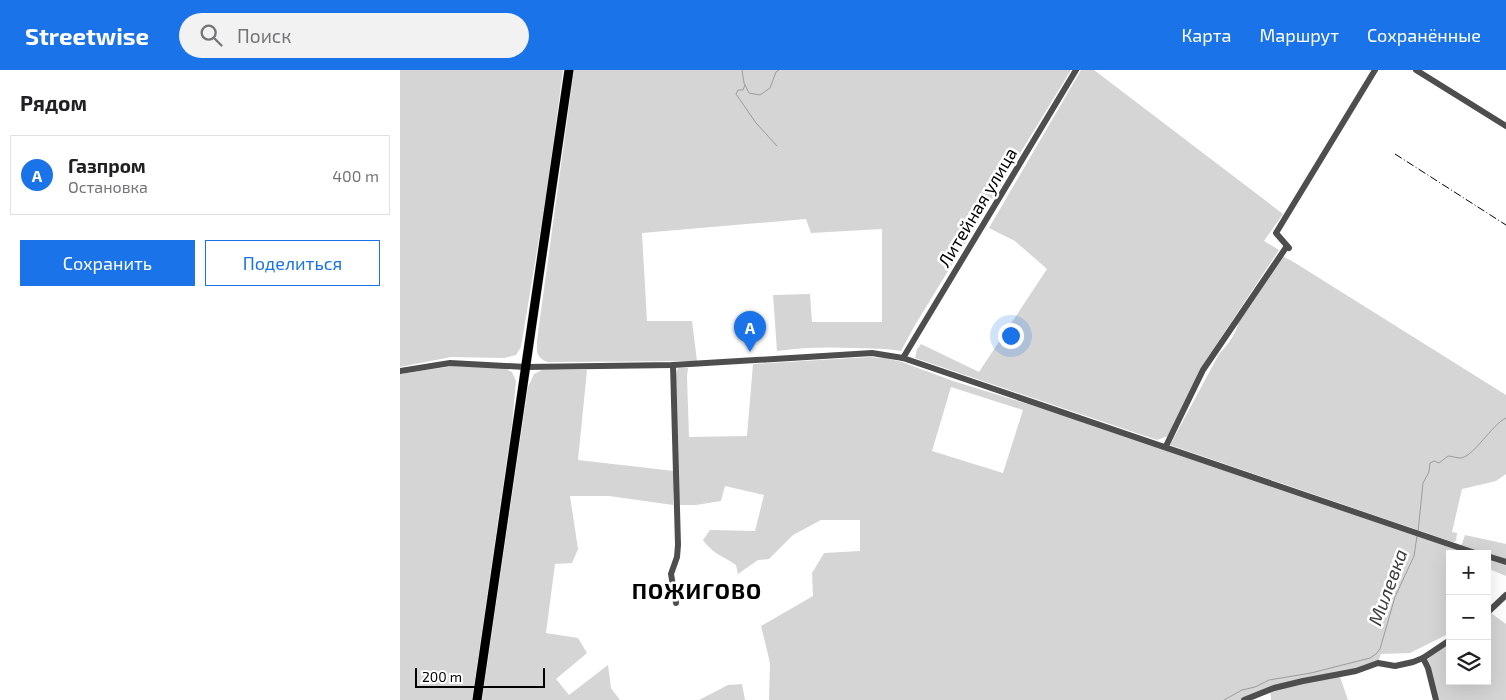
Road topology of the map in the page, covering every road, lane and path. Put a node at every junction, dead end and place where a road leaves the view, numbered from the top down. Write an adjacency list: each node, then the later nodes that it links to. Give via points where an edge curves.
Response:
1 (569, 70): 8 (highway)
2 (1076, 70): 6 (street, Литейная улица)
3 (1375, 70): 10 (street, via 1276,234 1288,247 1203,370)
4 (1416, 70): 5 (street)
5 (1506, 126)
6 (903, 358): 7 (street, via 872,353); 10 (street)
7 (673, 365): 8 (street); 15 (street, via 678,545 671,574)
8 (526, 367): 9 (street, via 450,362); 19 (highway)
9 (400, 371)
10 (1166, 446): 11 (street)
11 (1466, 550)
12 (1491, 557): 13 (street)
13 (1506, 562)
14 (1506, 595): 16 (street)
15 (676, 603)
16 (1491, 609)
17 (1446, 643): 18 (street)
18 (1423, 658): 20 (street, via 1396,666 1378,663 1356,671 1303,680); 21 (street)
19 (477, 700)
20 (1244, 700)
21 (1436, 700)

